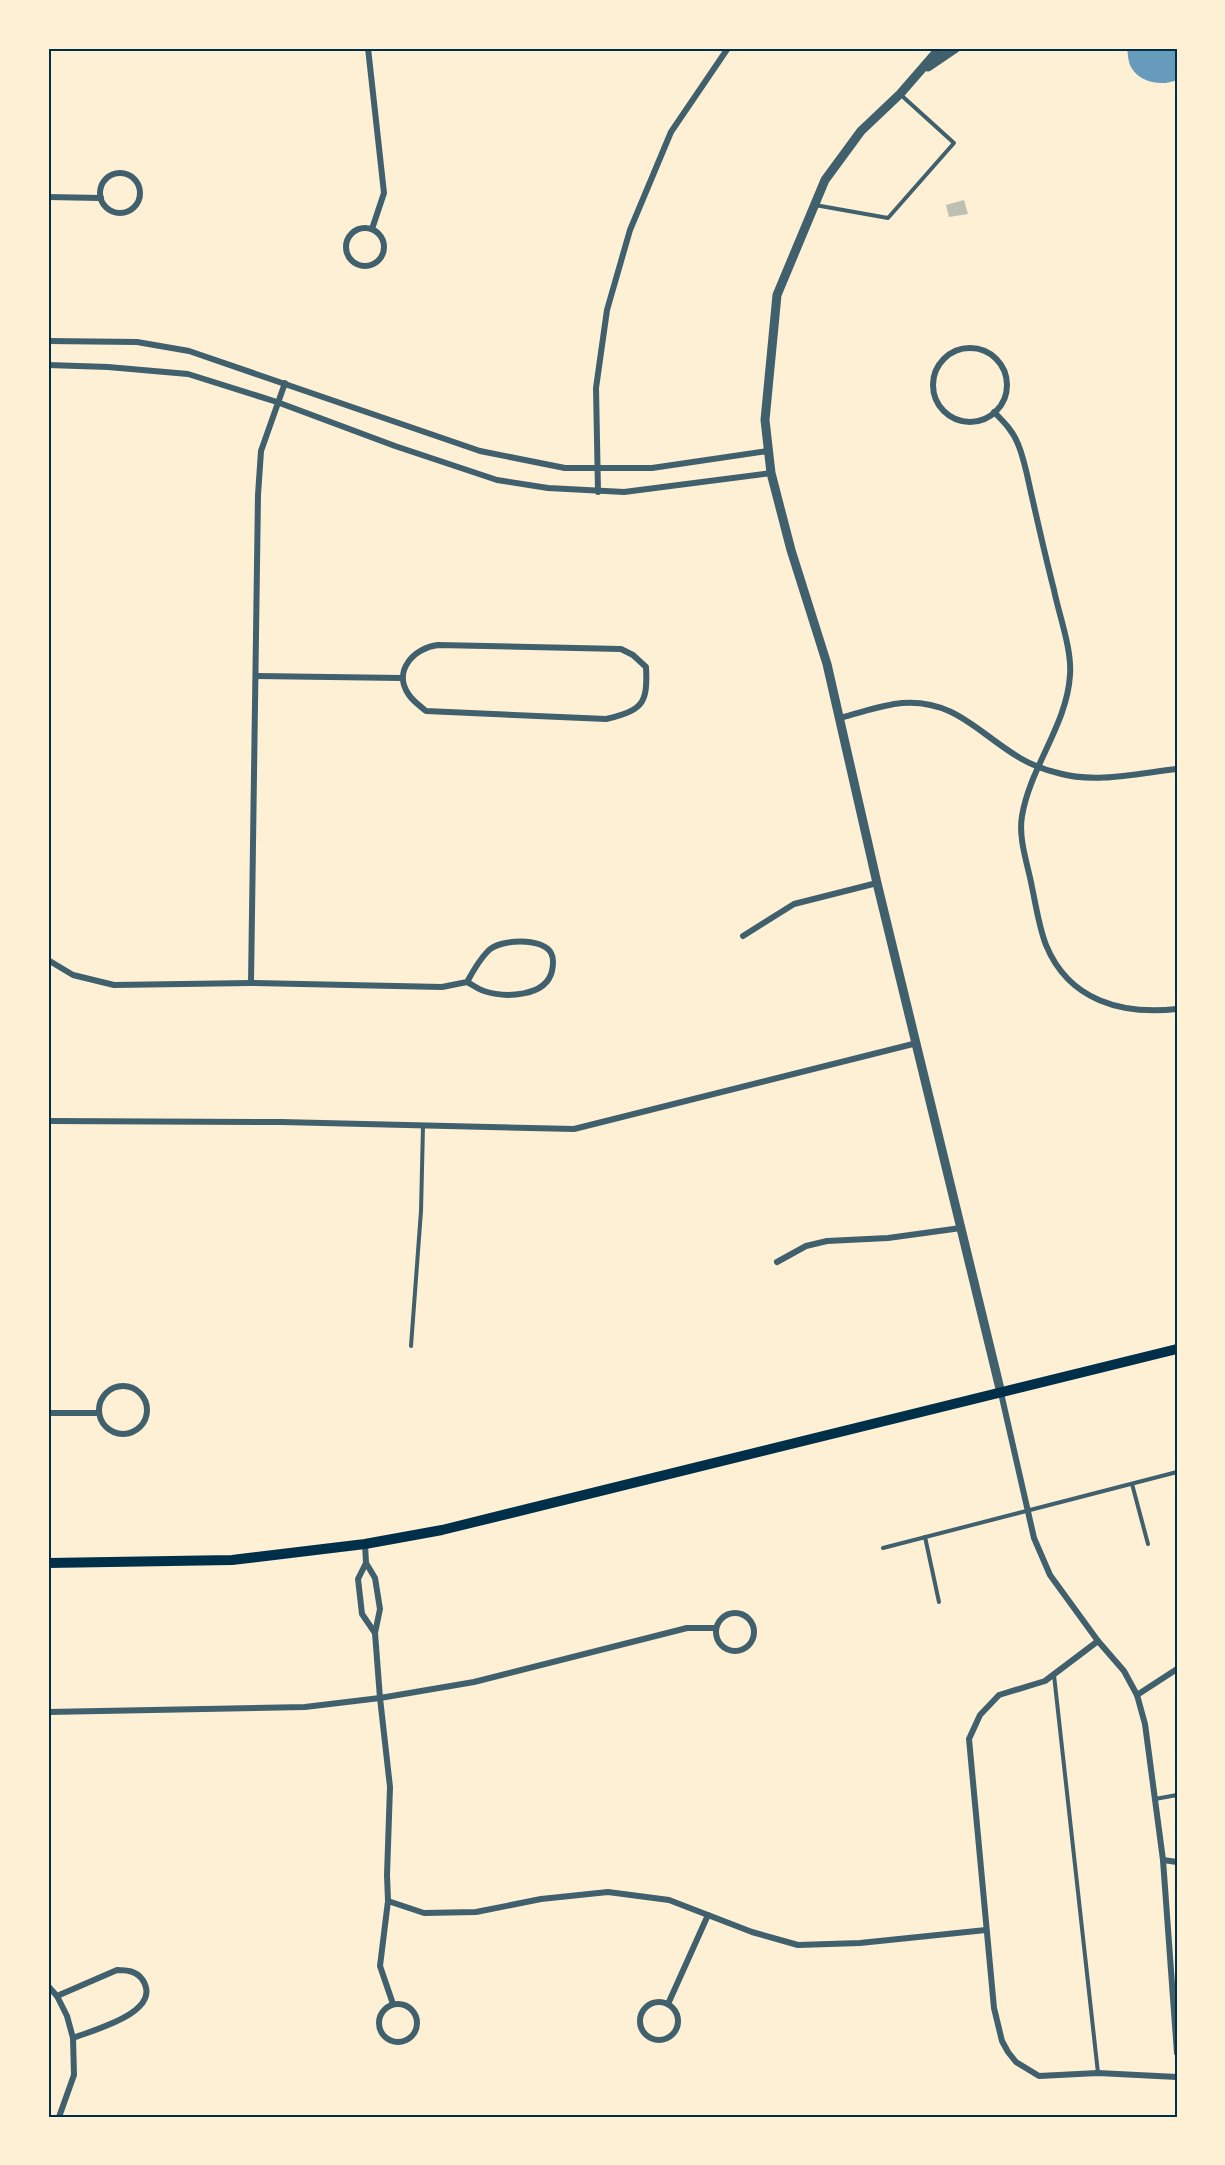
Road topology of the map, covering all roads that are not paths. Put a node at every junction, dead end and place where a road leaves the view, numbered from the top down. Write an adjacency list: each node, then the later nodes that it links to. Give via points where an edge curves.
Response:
1 (368, 48): 10 (street, via 384,193)
2 (728, 48): 17 (street, via 671,132 630,230 606,309 596,388)
3 (940, 48): 5 (street)
4 (956, 48): 5 (street)
5 (916, 75): 6 (street)
6 (900, 94): 9 (street, via 861,131 825,180); 9 (lane, via 954,143 888,218)
7 (48, 198): 8 (street)
8 (101, 198): 8 (street, via 109,209 129,211 138,201 139,188 132,177 115,174 105,181)
9 (815, 205): 16 (street, via 777,295 765,420)
10 (372, 229): 10 (street, via 359,228 346,240 349,258 360,266 373,265 383,256 384,242)
11 (48, 341): 13 (street, via 137,342 189,351)
12 (48, 365): 14 (street, via 188,374)
13 (285, 383): 14 (street); 17 (street, via 480,451 565,468)
14 (277, 402): 19 (street, via 497,480); 20 (street, via 261,451)
15 (994, 412): 15 (street, via 1007,390 1004,368 998,359 989,352 968,347 948,355 940,363 933,382 943,410 970,422); 23 (street, via 1012,430 1022,456 1069,656 1071,674 1063,709)
16 (768, 451): 17 (street, via 652,468); 18 (street)
17 (599, 469): 19 (street)
18 (771, 473): 19 (street); 22 (street)
19 (598, 492)
20 (256, 676): 21 (street); 29 (street)
21 (402, 678): 21 (street, via 409,695 426,711 448,712 606,719 632,712 642,703 647,689 646,667 621,649 426,646 406,663)
22 (839, 718): 23 (street, via 902,703 945,708 1019,758); 25 (street)
23 (1039, 767): 24 (street, via 1078,778); 30 (street, via 1022,818 1023,840 1042,932 1052,958 1072,984 1096,1001 1125,1010)
24 (1177, 769)
25 (877, 883): 26 (street, via 794,904); 31 (street)
26 (743, 936)
27 (48, 960): 29 (street, via 73,975 114,985)
28 (467, 982): 28 (street, via 489,949 505,942 528,942 546,947 552,955 549,980 539,989 501,994); 29 (street, via 442,987)
29 (251, 983)
30 (1177, 1009)
31 (917, 1043): 33 (street, via 574,1129); 34 (street)
32 (48, 1120): 33 (street)
33 (423, 1126): 36 (lane)
34 (961, 1228): 35 (street, via 826,1241 806,1246); 38 (street)
35 (777, 1262)
36 (411, 1346)
37 (1177, 1349): 38 (main road)
38 (1001, 1393): 43 (street); 45 (main road, via 512,1514)
39 (48, 1413): 40 (street)
40 (99, 1413): 40 (street, via 110,1431 127,1435 141,1427 147,1406 140,1393 118,1386 105,1394)
41 (1177, 1472): 42 (lane)
42 (1132, 1484): 43 (lane); 46 (lane)
43 (1028, 1511): 44 (lane); 53 (street, via 1034,1538 1050,1575)
44 (925, 1538): 47 (lane); 50 (lane)
45 (365, 1544): 48 (main road, via 232,1560); 49 (street)
46 (1148, 1544)
47 (883, 1548)
48 (48, 1563)
49 (366, 1563): 52 (street, via 375,1578 380,1609); 52 (street, via 358,1579 362,1614)
50 (939, 1602)
51 (716, 1628): 51 (street, via 719,1643 730,1651 749,1646 754,1634 751,1621 736,1612 724,1616); 57 (street, via 687,1628 474,1682)
52 (375, 1633): 57 (street)
53 (1098, 1641): 55 (street); 56 (street, via 1124,1671)
54 (1177, 1669): 56 (street)
55 (1054, 1675): 65 (street, via 999,1695 980,1715 969,1739); 72 (lane)
56 (1137, 1695): 60 (street)
57 (380, 1698): 58 (street, via 305,1707); 63 (street, via 390,1787)
58 (48, 1712)
59 (1177, 1795): 60 (lane)
60 (1155, 1799): 61 (street)
61 (1163, 1860): 62 (street); 71 (street)
62 (1177, 1862)
63 (388, 1901): 64 (street, via 424,1913 476,1912 541,1899 608,1893 669,1900); 68 (street, via 380,1966)
64 (708, 1915): 65 (street, via 798,1945); 69 (street)
65 (986, 1930): 72 (street, via 994,2008 1008,2052 1016,2062 1039,2076)
66 (48, 1986): 67 (street)
67 (57, 1996): 70 (street); 70 (street, via 117,1970 139,1975 146,1984 146,1999 138,2010)
68 (393, 2004): 68 (street, via 383,2011 379,2028 393,2042 406,2041 416,2032 417,2018 410,2007)
69 (668, 2004): 69 (street, via 654,2002 644,2009 640,2026 648,2037 661,2040 677,2029 676,2010)
70 (73, 2038): 74 (street, via 74,2075)
71 (1177, 2053)
72 (1098, 2073): 73 (street)
73 (1177, 2077)
74 (59, 2117)

